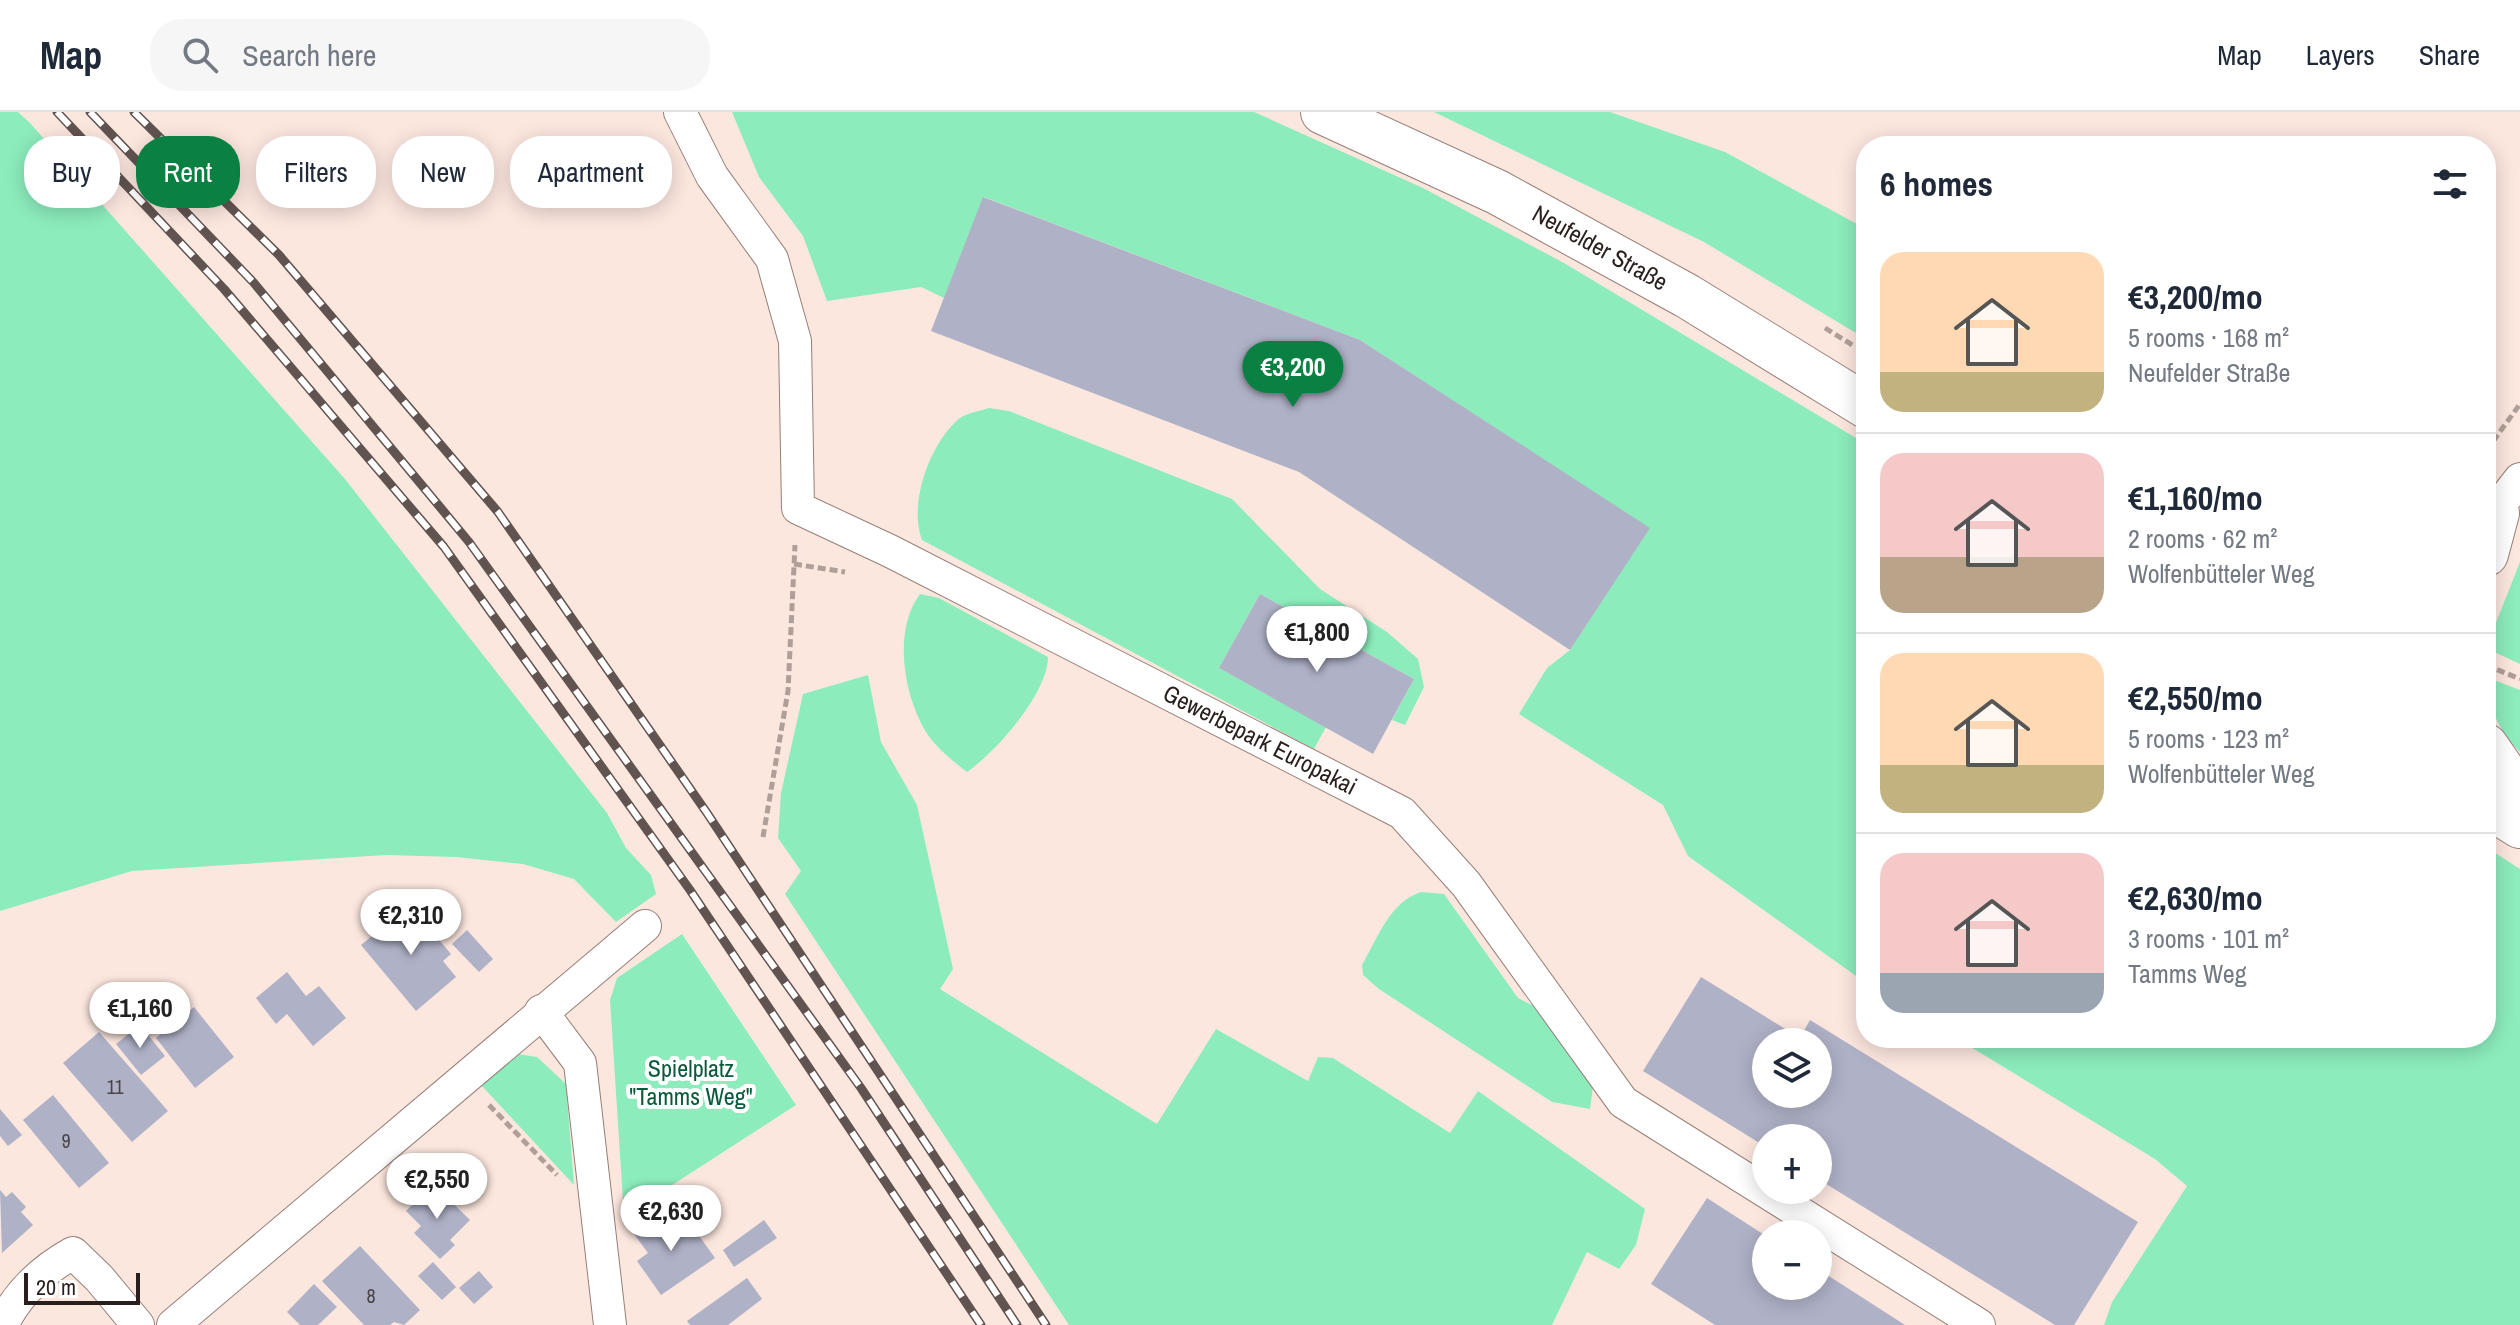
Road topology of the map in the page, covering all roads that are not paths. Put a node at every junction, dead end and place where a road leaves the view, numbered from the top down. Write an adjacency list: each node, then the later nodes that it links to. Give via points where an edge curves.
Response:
1 (680, 112): 14 (street, Gewerbepark Europakai, via 712,176 772,259 795,341 798,508 1402,813 1466,884 1623,1102)
2 (1323, 112): 3 (street, Neufelder Straße, via 1497,192 1687,296)
3 (1856, 400)
4 (2496, 760): 5 (street)
5 (2520, 795)
6 (2496, 811): 7 (street)
7 (2520, 826)
8 (645, 926): 9 (street)
9 (541, 1011): 12 (street); 13 (street, via 580,1063)
10 (2, 1325): 11 (street, via 47,1267 73,1253)
11 (138, 1325)
12 (173, 1325)
13 (610, 1325)
14 (1979, 1325)

